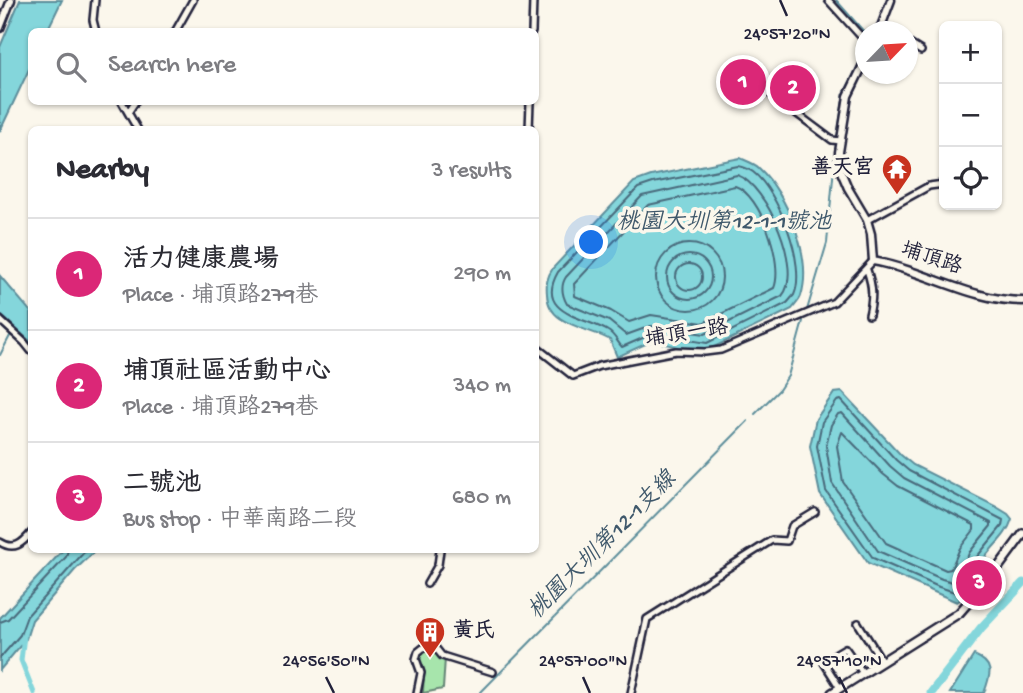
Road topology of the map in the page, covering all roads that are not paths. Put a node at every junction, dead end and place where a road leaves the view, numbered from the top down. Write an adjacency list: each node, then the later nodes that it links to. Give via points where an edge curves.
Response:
1 (10, 0): 8 (street)
2 (95, 0): 9 (street)
3 (193, 0): 10 (street)
4 (533, 0): 11 (street)
5 (828, 0): 12 (street)
6 (891, 0): 7 (street)
7 (885, 21)
8 (0, 27)
9 (95, 28)
10 (177, 28)
11 (532, 28)
12 (855, 30)
13 (918, 49): 14 (street)
14 (921, 51)
15 (745, 75): 23 (street, via 832,140)
16 (855, 82): 23 (street, 埔頂路, via 848,96)
17 (124, 105): 20 (street)
18 (133, 105): 20 (street)
19 (530, 105): 22 (street)
20 (129, 111): 21 (street)
21 (136, 126)
22 (529, 126)
23 (841, 141): 25 (street, 埔頂路, via 839,167)
24 (939, 185): 25 (street)
25 (867, 220): 26 (street, 埔頂路)
26 (873, 261): 27 (street, 埔頂一路); 28 (street, 埔頂路, via 991,297)
27 (867, 270): 29 (street, via 873,298); 32 (street, 埔頂一路, via 834,302 721,350 676,351 599,366 573,376)
28 (1023, 301)
29 (869, 315)
30 (0, 320): 31 (street)
31 (28, 347)
32 (539, 349)
33 (815, 512): 45 (street, via 792,526 787,541 772,540 647,619)
34 (1023, 534): 40 (main road, via 959,613)
35 (28, 536): 36 (street, via 16,547)
36 (0, 542)
37 (440, 553): 38 (street)
38 (428, 584)
39 (858, 623): 40 (street)
40 (882, 661): 42 (main road)
41 (493, 672): 44 (street, via 442,656 434,646 423,648 416,659 421,673)
42 (863, 673): 43 (main road); 43 (street, via 845,648 823,661)
43 (840, 688): 46 (main road)
44 (417, 693)
45 (631, 693)
46 (832, 693)

